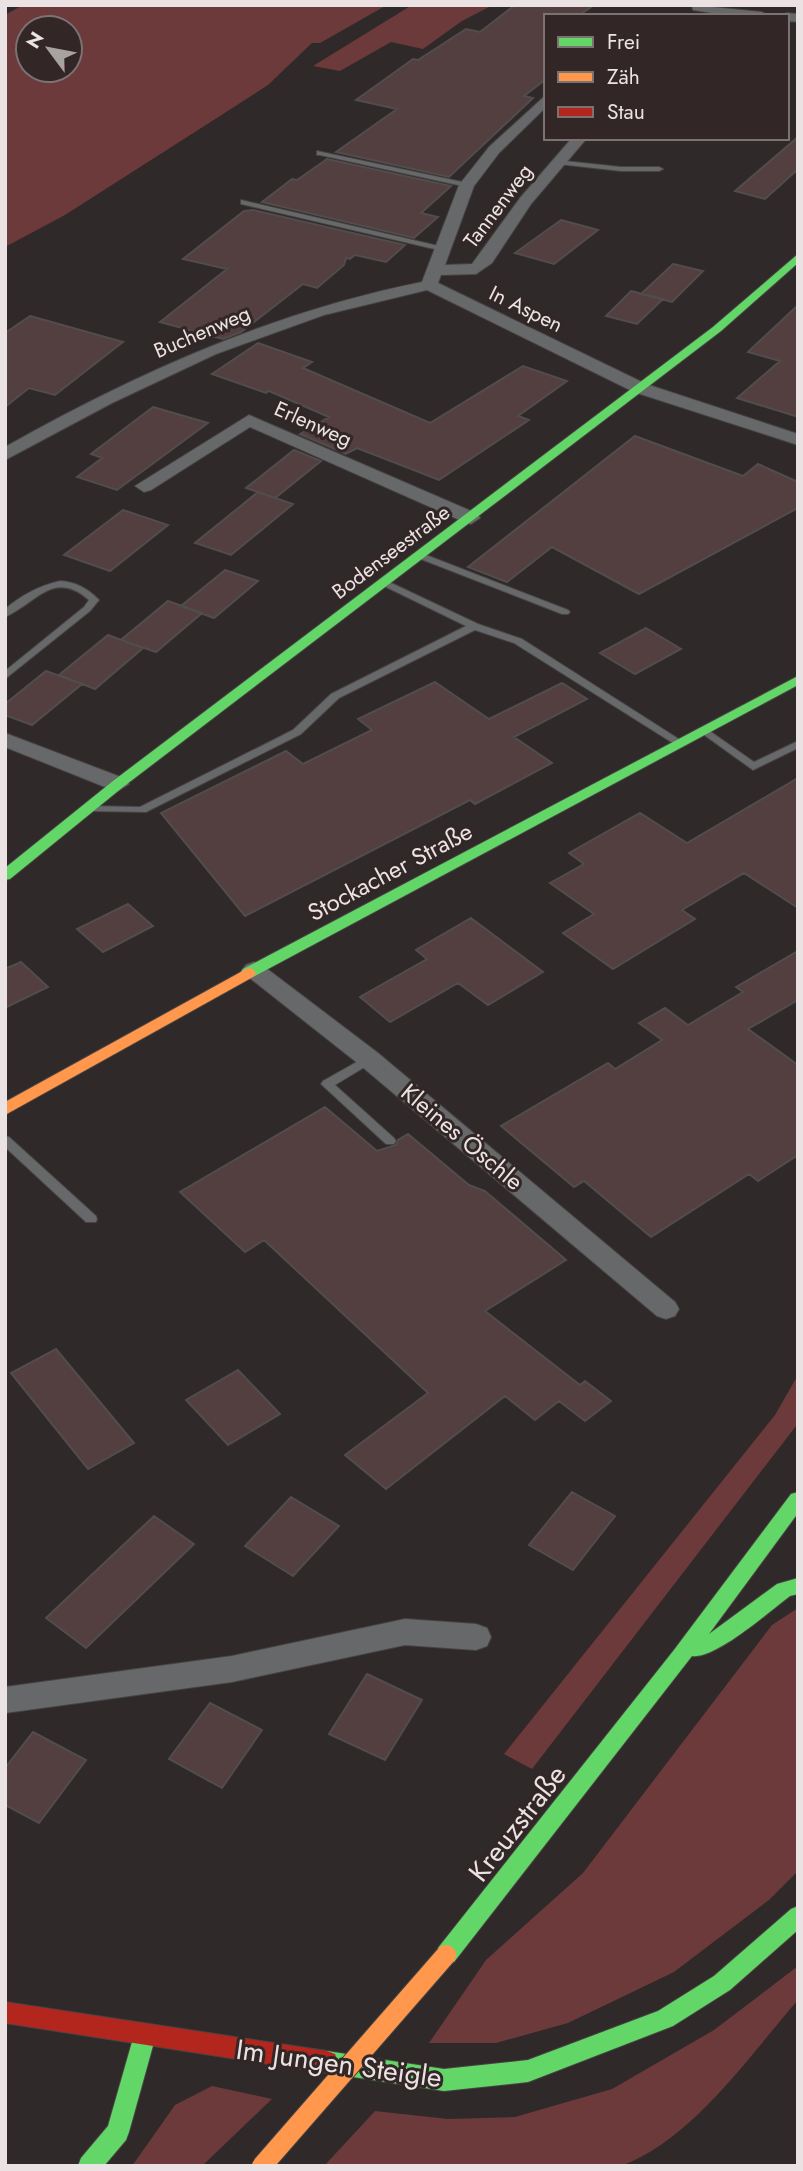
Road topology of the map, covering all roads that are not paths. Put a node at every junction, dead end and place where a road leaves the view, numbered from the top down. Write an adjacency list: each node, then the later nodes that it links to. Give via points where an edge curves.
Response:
1 (695, 9): 2 (street)
2 (743, 14)
3 (544, 101): 8 (street, via 494,150)
4 (578, 140): 6 (street, Tannenweg)
5 (320, 153): 8 (lane)
6 (558, 162): 7 (lane); 12 (street, Tannenweg, via 525,201 486,260 476,269)
7 (659, 169)
8 (467, 185): 10 (street)
9 (244, 202): 10 (lane)
10 (443, 249): 12 (street)
11 (798, 257): 13 (street, Bodenseestraße, via 717,329)
12 (432, 277): 13 (street, In Aspen); 15 (street, Buchenweg, via 299,316 212,351 77,413)
13 (640, 388): 14 (street, In Aspen); 17 (street, Bodenseestraße)
14 (798, 440)
15 (5, 455)
16 (144, 486): 17 (street, Erlenweg, via 249,420)
17 (471, 518): 18 (street, Bodenseestraße)
18 (421, 556): 19 (street, Bodenseestraße); 20 (lane)
19 (385, 583): 22 (lane); 29 (street, Bodenseestraße)
20 (565, 612)
21 (5, 614): 23 (lane, via 49,584 88,593 94,600)
22 (474, 626): 27 (lane, via 518,642); 30 (lane, via 335,696 297,732 142,810)
23 (5, 676)
24 (798, 680): 25 (street, Stockacher Straße)
25 (704, 730): 27 (street, Stockacher Straße); 28 (lane, via 753,767)
26 (5, 739): 29 (street)
27 (680, 743): 32 (street, Stockacher Straße)
28 (798, 744)
29 (118, 784): 30 (street, Bodenseestraße)
30 (88, 809): 31 (street, Bodenseestraße)
31 (5, 876)
32 (254, 970): 33 (street, Kleines Öschle); 34 (street, Stockacher Straße)
33 (369, 1059): 36 (lane, via 327,1084); 38 (street, Kleines Öschle)
34 (5, 1109)
35 (5, 1140): 37 (lane)
36 (390, 1141)
37 (91, 1219)
38 (666, 1310)
39 (798, 1499): 42 (street, Kreuzstraße)
40 (798, 1586): 42 (street, via 784,1590 725,1635)
41 (476, 1637): 43 (street, via 405,1632 232,1669)
42 (681, 1656): 48 (street, Kreuzstraße, bridge, via 446,1955)
43 (5, 1700)
44 (798, 1916): 46 (street, Im Jungen Steigle, via 722,1983 665,2019 528,2071 444,2080)
45 (5, 2012): 46 (street, Im Jungen Steigle)
46 (145, 2035): 47 (street, via 118,2132)
47 (89, 2166)
48 (262, 2166)

